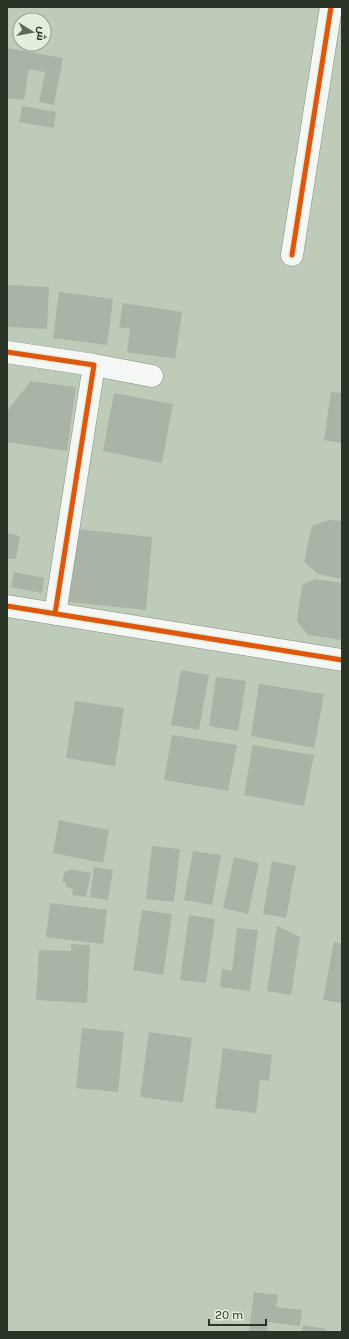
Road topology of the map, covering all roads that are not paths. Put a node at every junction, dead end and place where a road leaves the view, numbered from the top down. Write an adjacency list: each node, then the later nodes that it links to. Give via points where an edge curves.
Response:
1 (331, 7): 2 (street)
2 (292, 254)
3 (7, 352): 4 (street)
4 (94, 365): 5 (street); 7 (street)
5 (152, 376)
6 (7, 606): 7 (street)
7 (55, 614): 8 (street)
8 (342, 660)

